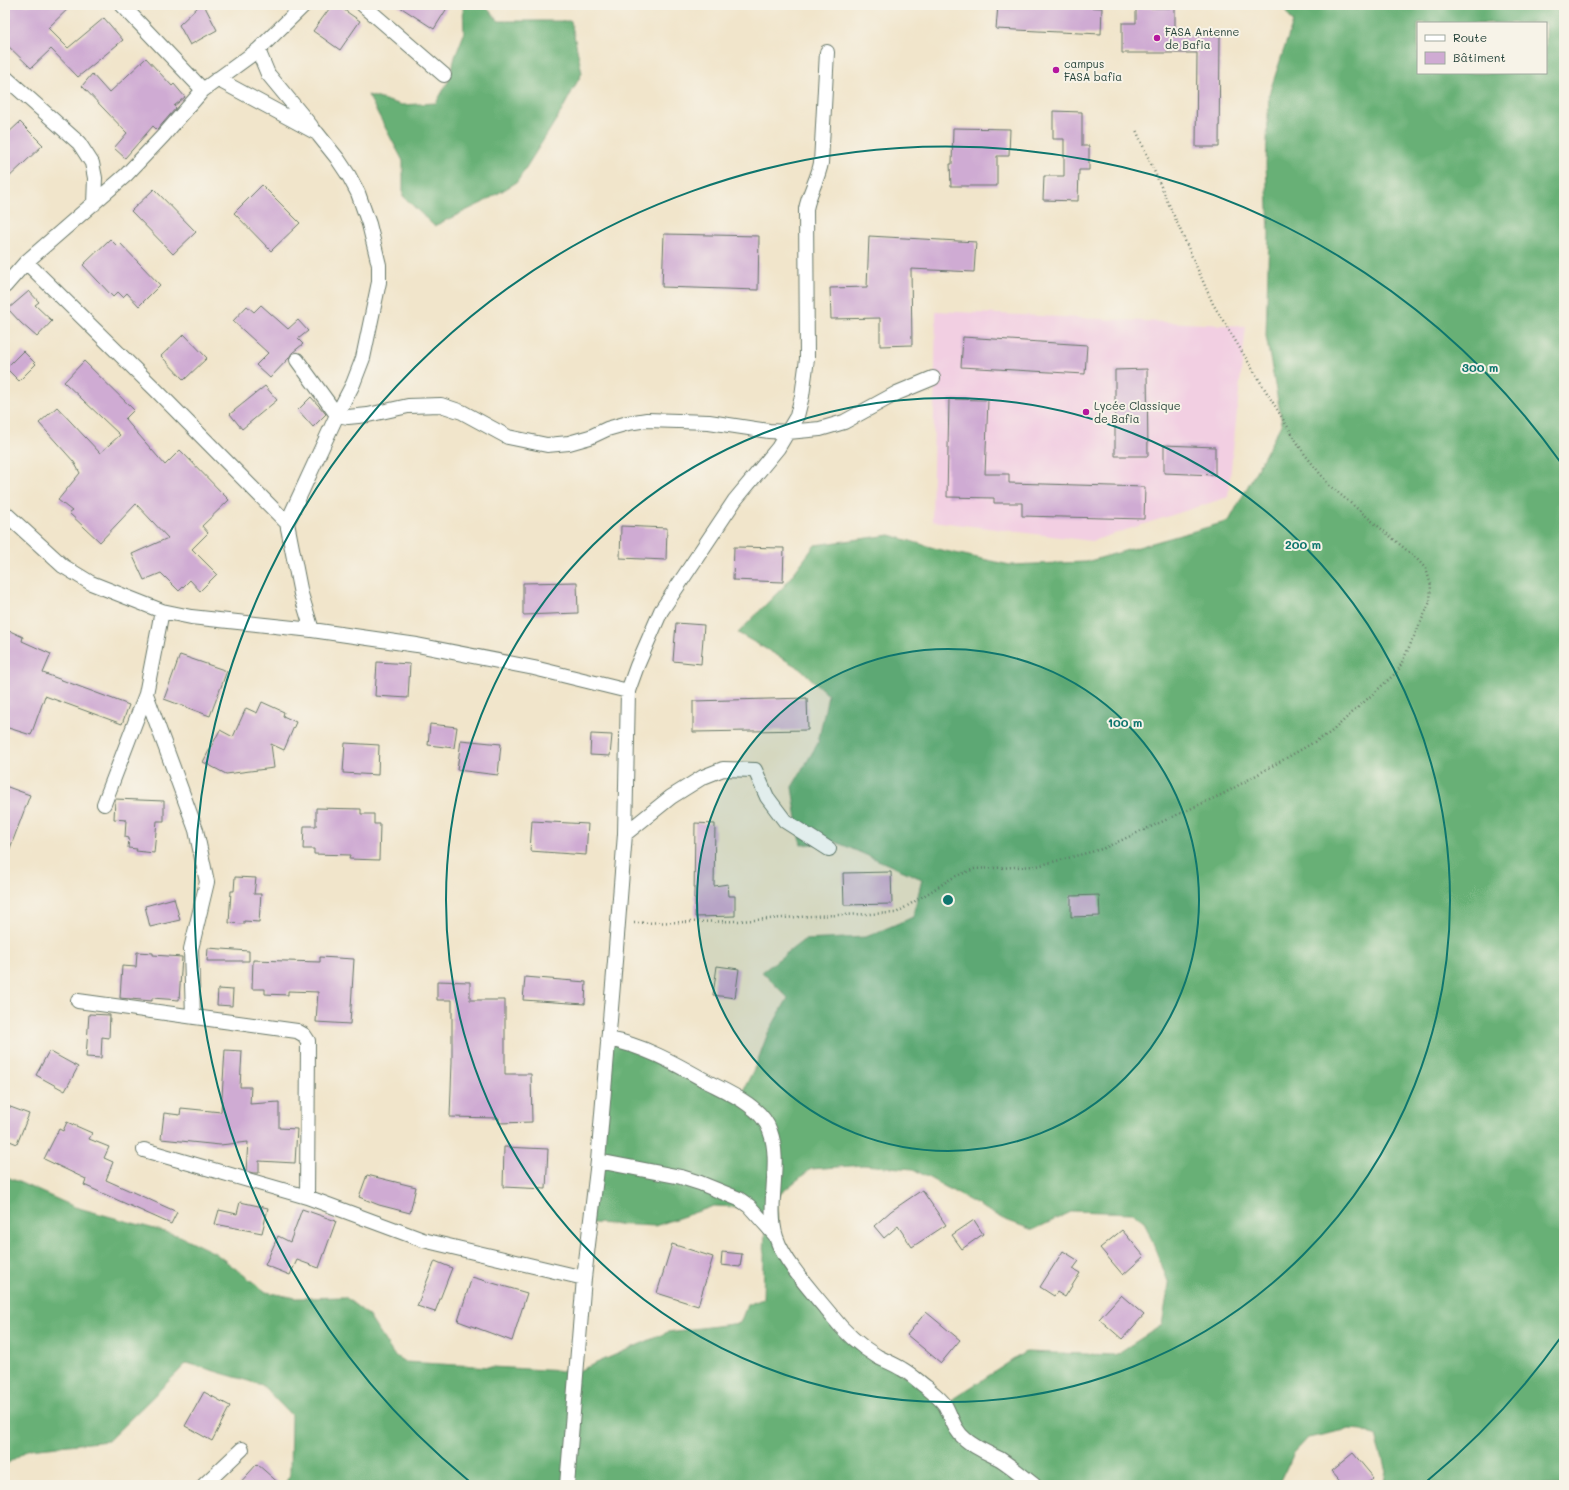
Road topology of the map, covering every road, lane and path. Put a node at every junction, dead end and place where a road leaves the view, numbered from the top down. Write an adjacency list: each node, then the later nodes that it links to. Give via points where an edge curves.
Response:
1 (122, 5): 9 (street)
2 (304, 5): 4 (street)
3 (363, 5): 6 (street)
4 (258, 50): 8 (street); 11 (street, via 268,74)
5 (827, 52): 18 (street, via 821,163 806,209 807,359 797,416)
6 (444, 75)
7 (5, 77): 12 (street, via 79,143 92,163 95,178)
8 (217, 79): 9 (street); 11 (street)
9 (203, 90): 12 (street, via 158,142)
10 (1136, 130): 28 (path, via 1213,304 1303,452 1329,485 1426,569 1431,585 1430,602 1398,671 1330,733 1225,793 1102,849 1037,866 974,869 954,877 896,913 739,921)
11 (316, 133): 17 (street, via 337,158 358,192 379,265 379,282 363,358)
12 (94, 204): 13 (street)
13 (26, 262): 14 (street); 20 (street)
14 (5, 286)
15 (297, 360): 17 (street)
16 (933, 378): 18 (street, via 897,393 844,422 820,429)
17 (337, 415): 18 (street, via 348,417 408,406 441,405 462,412 508,437 547,445 569,443 607,429 647,420 709,422); 20 (street)
18 (788, 432): 23 (street, via 728,510 661,611)
19 (5, 514): 21 (street, via 63,566 92,584)
20 (287, 523): 22 (street, via 301,594)
21 (162, 611): 22 (street, via 192,617); 24 (street)
22 (312, 630): 23 (street, via 417,645 534,668)
23 (628, 691): 26 (street)
24 (146, 694): 25 (street); 30 (street, via 196,830 207,882 191,949)
25 (104, 804)
26 (625, 834): 27 (street, via 671,797 703,777 723,769 755,770 768,797 785,821); 28 (street)
27 (829, 849)
28 (617, 923): 31 (street)
29 (78, 1001): 30 (street)
30 (193, 1017): 34 (street, via 297,1031 308,1041)
31 (608, 1039): 33 (street); 35 (street, via 637,1047 675,1063 741,1099 759,1114 770,1130 773,1144)
32 (144, 1150): 34 (street)
33 (598, 1161): 35 (street, via 700,1183 749,1206); 36 (street)
34 (307, 1197): 36 (street, via 423,1240)
35 (775, 1235): 40 (street, via 794,1269 850,1337 878,1357 903,1370 930,1391 945,1404 952,1423 966,1440 1001,1460)
36 (584, 1278): 39 (street)
37 (242, 1449): 38 (street)
38 (204, 1485)
39 (567, 1485)
40 (1034, 1485)

